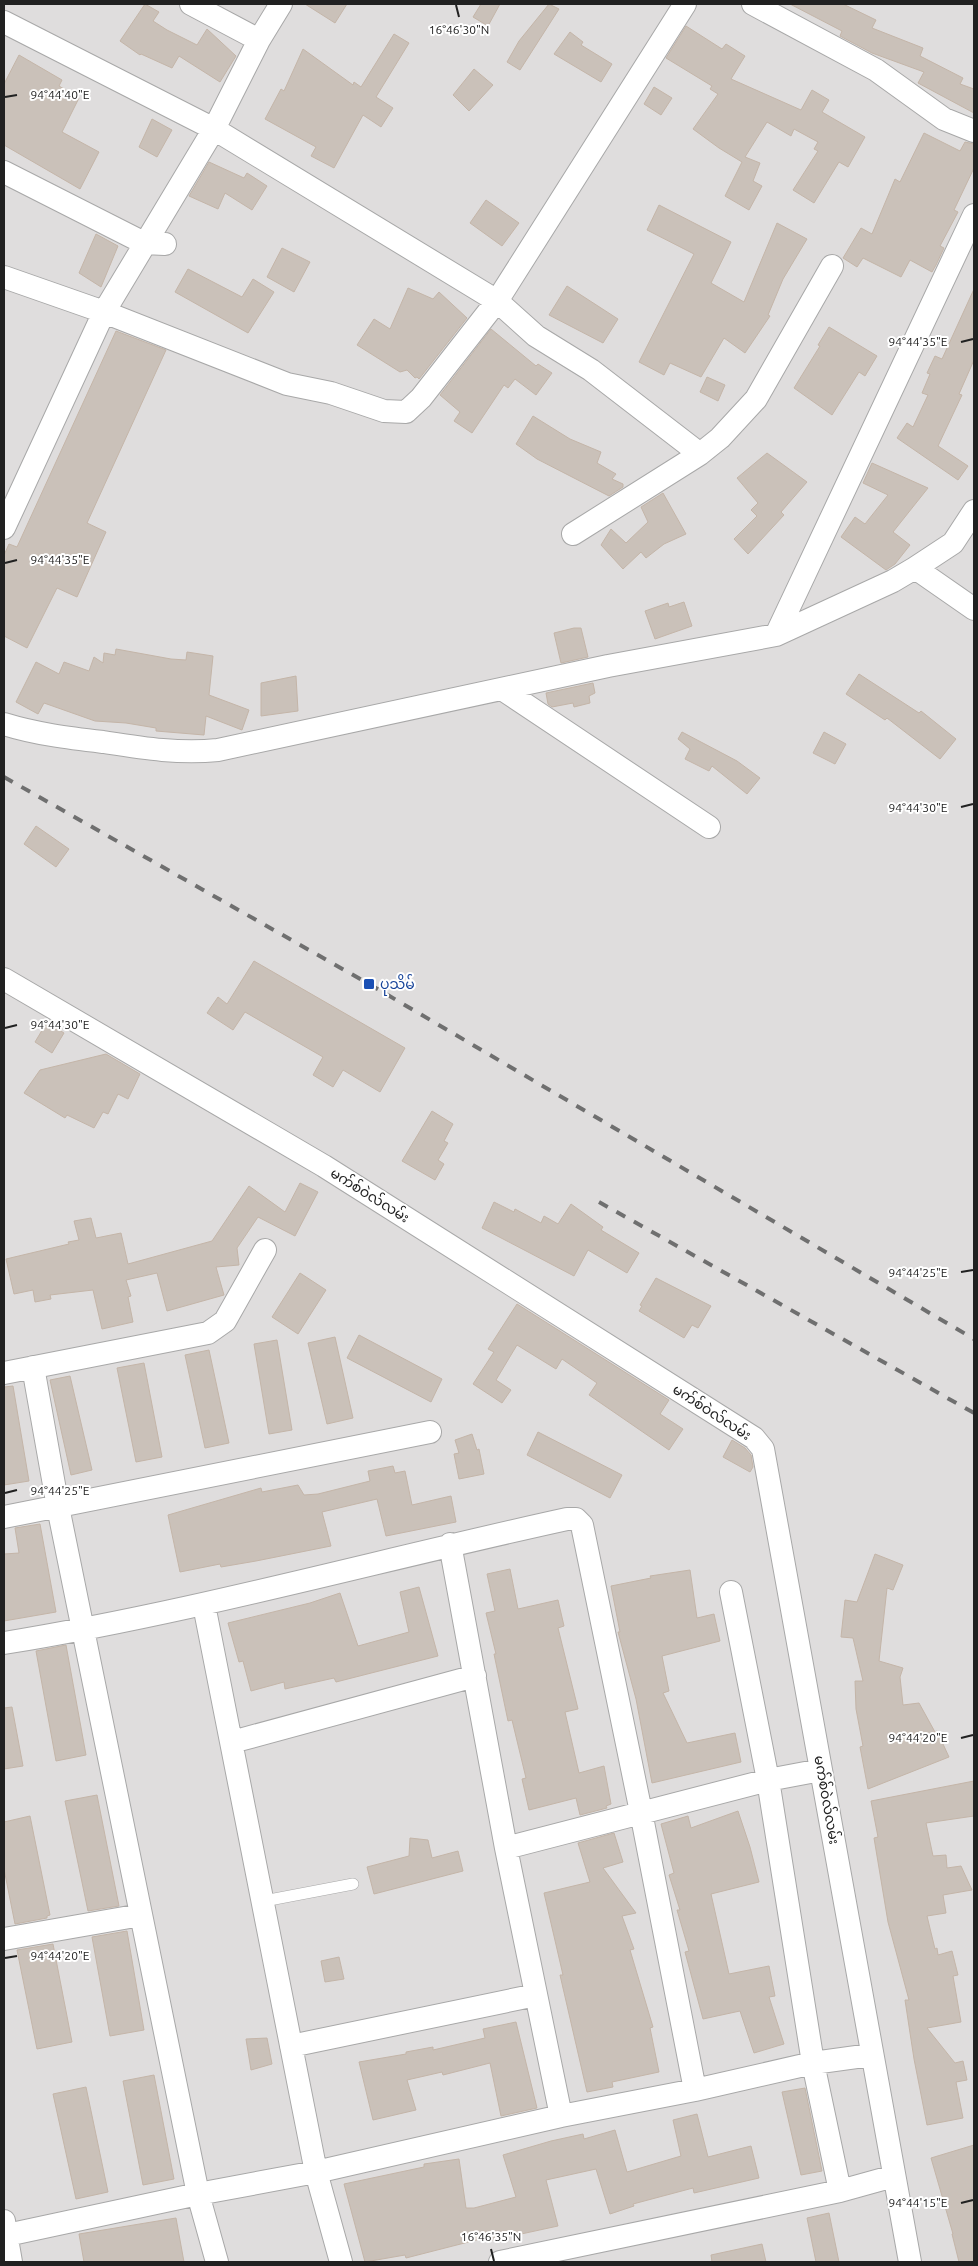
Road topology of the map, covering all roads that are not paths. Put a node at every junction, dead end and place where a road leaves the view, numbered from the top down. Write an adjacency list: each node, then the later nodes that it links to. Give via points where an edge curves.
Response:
1 (190, 4): 6 (street)
2 (282, 4): 6 (street)
3 (686, 4): 14 (street)
4 (753, 4): 8 (street, via 876,70 944,119)
5 (4, 22): 7 (street)
6 (259, 40): 7 (street)
7 (214, 129): 11 (street); 14 (street)
8 (974, 131)
9 (4, 172): 11 (street)
10 (974, 215): 22 (street)
11 (155, 244): 15 (street)
12 (832, 266): 16 (street, via 756,399 720,438)
13 (4, 277): 15 (street)
14 (497, 301): 15 (street, via 421,398 406,412 384,411 331,393 287,384); 16 (street, via 536,336 591,370)
15 (104, 312): 18 (street)
16 (700, 454): 19 (street)
17 (974, 511): 20 (street, via 953,543)
18 (4, 528)
19 (572, 534)
20 (915, 568): 21 (street); 22 (street)
21 (974, 609)
22 (776, 635): 23 (street)
23 (502, 689): 24 (street, via 218,750 188,753 30,732); 25 (street)
24 (4, 724)
25 (709, 827)
26 (4, 979): 40 (street, မက်စ်ဝဲလ်လမ်း, via 324,1166 754,1438 763,1449 766,1463)
27 (265, 1250): 28 (street, via 225,1321 208,1333)
28 (33, 1367): 29 (street); 31 (street)
29 (4, 1373)
30 (430, 1432): 31 (street)
31 (58, 1507): 32 (street); 36 (street)
32 (4, 1517)
33 (450, 1544): 35 (street); 38 (street); 42 (street, via 567,1519 576,1519 582,1525)
34 (731, 1592): 41 (street)
35 (204, 1605): 36 (street); 39 (street)
36 (83, 1630): 37 (street); 46 (street)
37 (4, 1643)
38 (475, 1676): 39 (street); 43 (street)
39 (232, 1742): 45 (street)
40 (821, 1770): 41 (street); 50 (street, မက်စ်ဝဲလ်လမ်း)
41 (768, 1780): 42 (street); 51 (street)
42 (641, 1812): 43 (street); 52 (street)
43 (506, 1848): 48 (street)
44 (353, 1884): 45 (lane)
45 (264, 1901): 49 (street)
46 (141, 1915): 47 (street); 57 (street)
47 (4, 1940)
48 (536, 1995): 49 (street); 53 (street)
49 (291, 2046): 54 (street)
50 (871, 2055): 51 (street); 55 (street, မက်စ်ဝဲလ်လမ်း)
51 (813, 2063): 52 (street); 56 (street)
52 (695, 2090): 53 (street)
53 (561, 2116): 54 (street)
54 (316, 2172): 57 (street); 61 (street)
55 (894, 2176): 56 (street); 63 (street, မက်စ်ဝဲလ်လမ်း)
56 (840, 2191): 62 (street)
57 (198, 2194): 58 (street); 60 (street)
58 (5, 2228): 59 (street)
59 (11, 2262)
60 (217, 2262)
61 (341, 2262)
62 (500, 2262)
63 (910, 2262)

